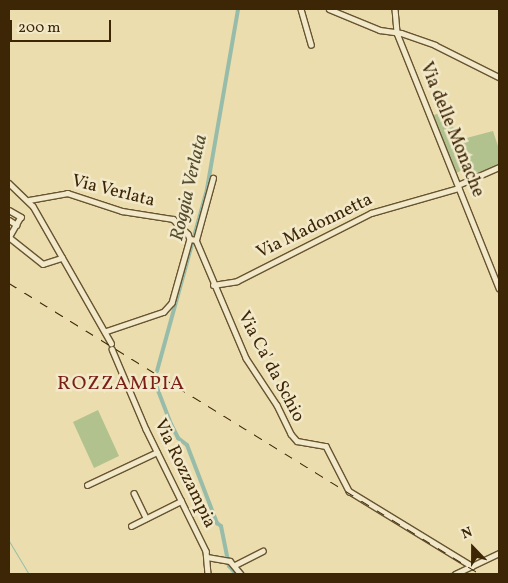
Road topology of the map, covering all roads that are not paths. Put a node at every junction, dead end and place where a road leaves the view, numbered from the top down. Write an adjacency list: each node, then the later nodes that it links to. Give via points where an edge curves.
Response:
1 (301, 9): 5 (street)
2 (329, 9): 4 (street, via 380,30)
3 (395, 9): 4 (street, Via delle Monache)
4 (397, 32): 6 (street, via 435,45); 10 (street, Via delle Monache)
5 (311, 45)
6 (499, 76)
7 (499, 167): 10 (street, Via Madonnetta)
8 (213, 178): 16 (street)
9 (9, 182): 11 (street)
10 (458, 187): 18 (street, Via Madonnetta, via 371,213 237,281); 19 (street, Via delle Monache)
11 (29, 200): 16 (street, Via Verlata, via 67,193 122,211 173,219); 17 (street)
12 (9, 210): 14 (street, via 21,217)
13 (9, 220): 14 (street)
14 (17, 225): 15 (street)
15 (9, 238): 17 (street, via 43,264)
16 (193, 239): 18 (street, Via Ca' da Schio); 20 (street, via 178,288 164,312)
17 (62, 258): 20 (street)
18 (213, 285): 33 (street, Via Ca' da Schio, via 254,373 277,405 297,442 326,446 348,490)
19 (499, 288)
20 (105, 332): 21 (street)
21 (111, 343)
22 (112, 349): 23 (street, Via Rozzampia)
23 (157, 452): 24 (street); 26 (street, Via Rozzampia)
24 (87, 485)
25 (134, 494): 27 (street)
26 (180, 501): 27 (street); 31 (street, Via Rozzampia)
27 (146, 518): 28 (street)
28 (131, 526)
29 (263, 552): 32 (street)
30 (499, 553): 33 (street)
31 (207, 556): 32 (street, via 228,560); 34 (street)
32 (235, 565): 35 (street)
33 (472, 566): 36 (street)
34 (208, 574)
35 (241, 574)
36 (454, 574)

